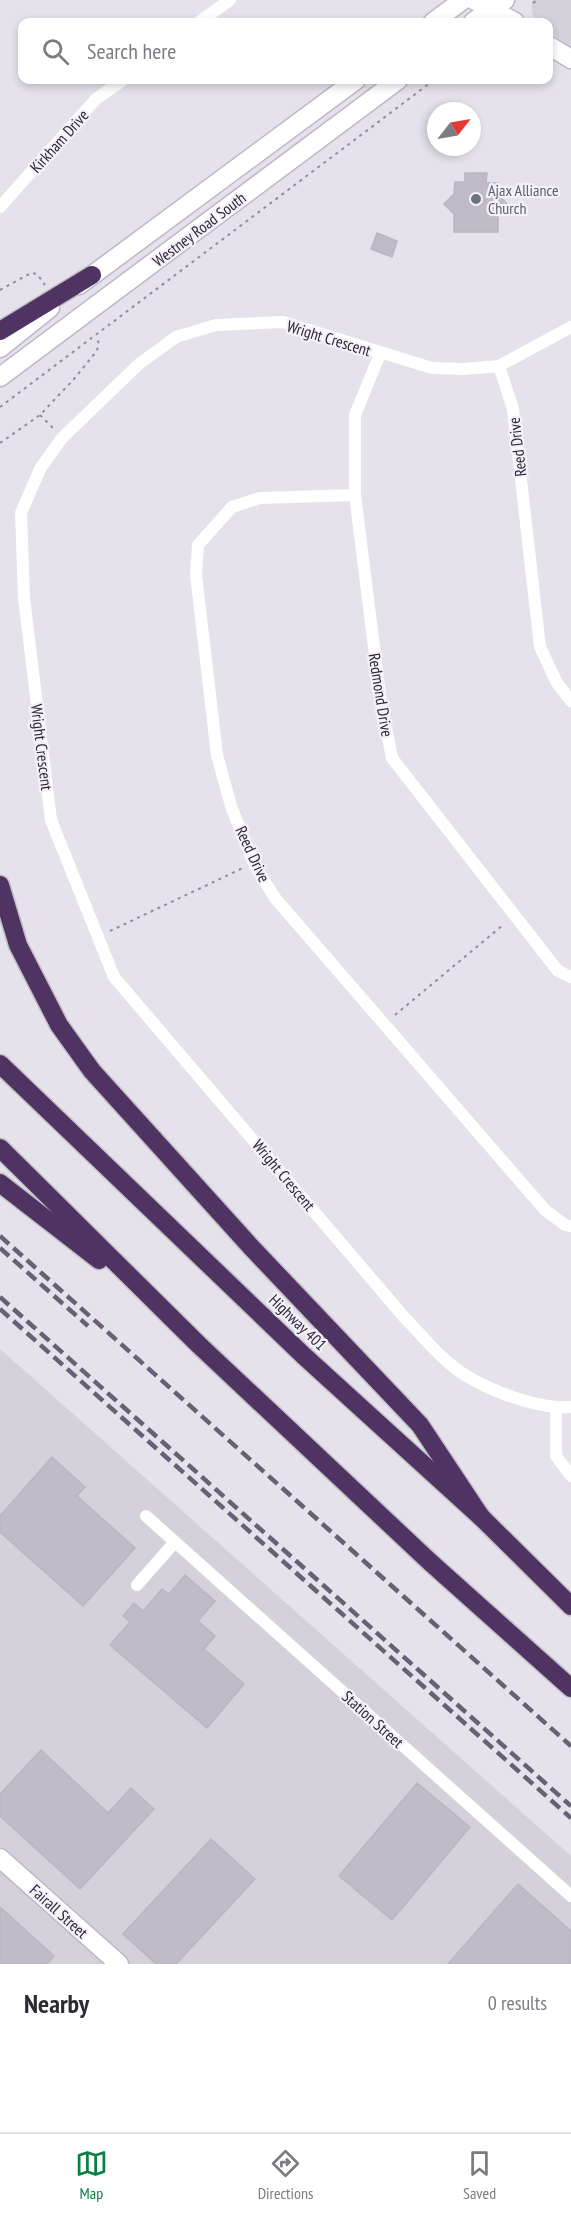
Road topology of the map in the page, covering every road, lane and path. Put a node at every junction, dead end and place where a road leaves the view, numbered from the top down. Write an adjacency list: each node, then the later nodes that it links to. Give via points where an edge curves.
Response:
1 (230, 0): 7 (street)
2 (463, 0): 8 (main road)
3 (474, 0): 6 (main road)
4 (538, 0): 5 (path)
5 (533, 3)
6 (499, 5): 9 (main road); 10 (main road)
7 (205, 18)
8 (438, 18)
9 (479, 18)
10 (511, 18)
11 (553, 48): 12 (main road)
12 (571, 59)
13 (117, 84): 17 (street, Kirkham Drive, via 96,99)
14 (351, 84): 18 (main road, Westney Road South)
15 (393, 84): 27 (main road, Westney Road South)
16 (429, 84): 23 (path)
17 (0, 207)
18 (92, 274): 22 (highway); 24 (main road, Westney Road South)
19 (45, 285): 20 (path, via 37,274 31,273)
20 (0, 290)
21 (571, 327): 26 (street, Wright Crescent)
22 (0, 331)
23 (97, 335): 28 (path); 29 (path, via 96,352)
24 (0, 348)
25 (380, 354): 26 (street, Wright Crescent, via 432,368); 30 (street, Wright Crescent, via 283,322 216,325 176,337 139,364); 32 (street, Redmond Drive, via 355,416)
26 (499, 366): 33 (street, Reed Drive, via 513,409 540,647 557,683)
27 (0, 377)
28 (0, 407)
29 (40, 415): 30 (path); 31 (path)
30 (62, 438): 37 (street, Wright Crescent, via 40,469 21,513 24,598 51,820)
31 (0, 443)
32 (355, 495): 34 (street, Reed Drive, via 260,498 232,507 198,545 196,575 218,755 231,806); 38 (street, Redmond Drive, via 381,703 392,758 558,971)
33 (571, 701)
34 (254, 864): 37 (path); 39 (street, Reed Drive, via 275,898)
35 (0, 885): 49 (highway, via 18,945 59,1025 92,1071 420,1425)
36 (503, 925): 39 (path)
37 (99, 937): 46 (street, Wright Crescent, via 114,977 404,1317 460,1371 497,1392)
38 (571, 977)
39 (384, 1024): 43 (street, Reed Drive, via 545,1210 565,1226)
40 (0, 1064): 49 (highway, Highway 401, via 304,1356)
41 (0, 1148): 44 (highway)
42 (0, 1183): 44 (highway)
43 (571, 1226)
44 (199, 1345): 53 (highway)
45 (571, 1407): 46 (street, Wright Crescent)
46 (556, 1408): 47 (street, via 556,1456)
47 (571, 1476)
48 (146, 1516): 50 (street, Station Street)
49 (482, 1518): 52 (highway, Highway 401)
50 (174, 1543): 51 (street); 55 (street, Station Street)
51 (137, 1585)
52 (571, 1606)
53 (571, 1689)
54 (0, 1858): 56 (main road, Fairall Street)
55 (571, 1896)
56 (118, 1964)

